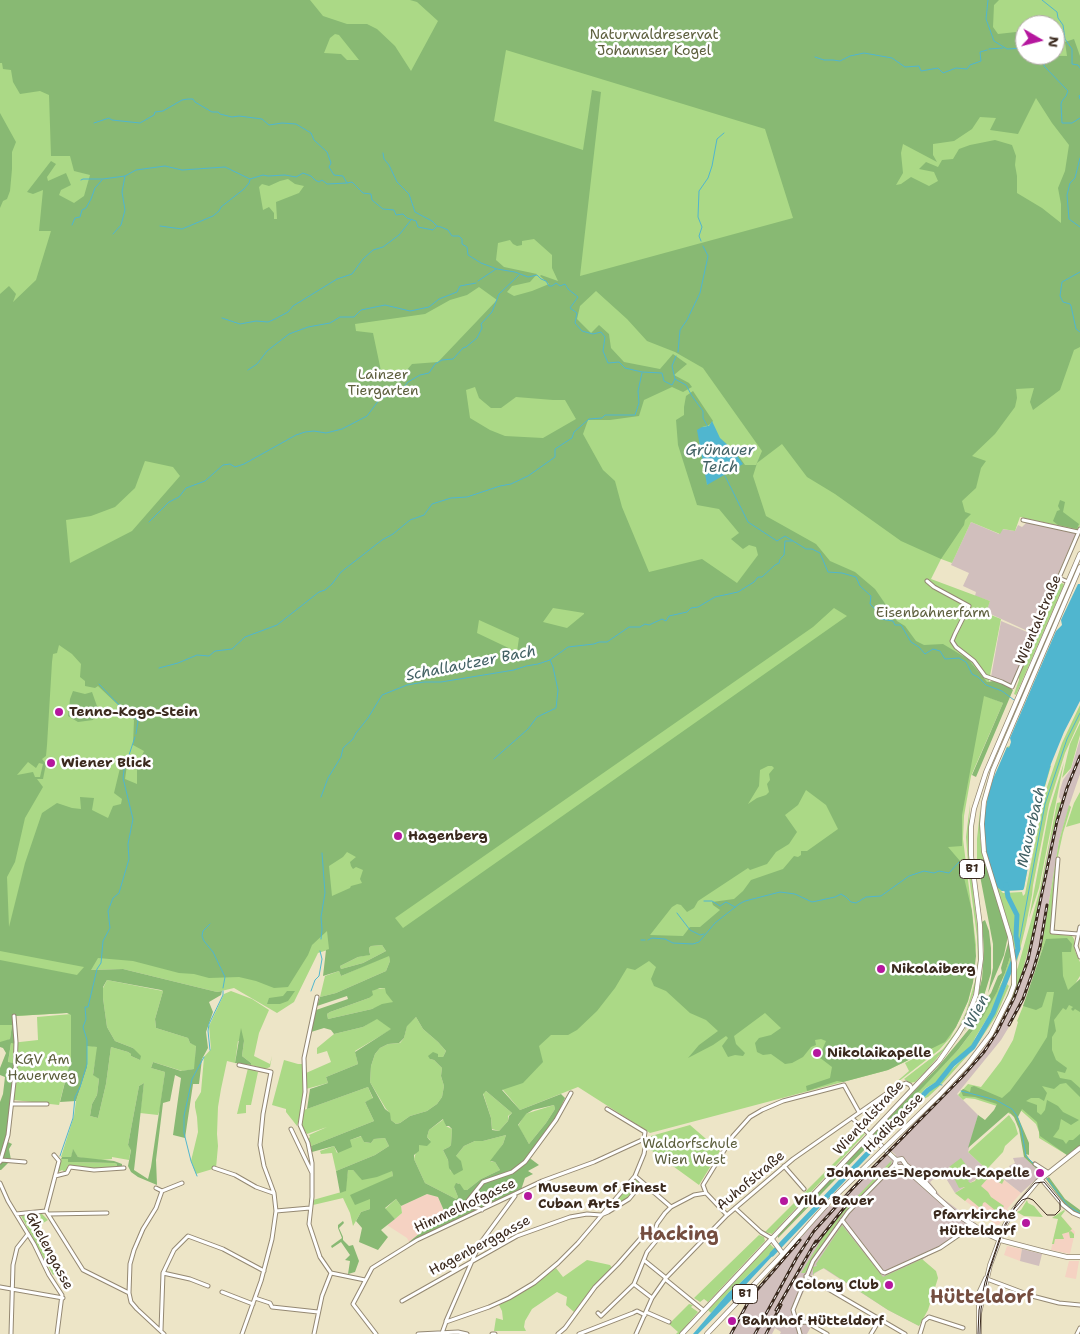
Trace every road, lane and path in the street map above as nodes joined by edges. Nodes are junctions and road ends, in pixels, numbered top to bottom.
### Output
1 (1023, 520) dead end
2 (1079, 530) edge
3 (1080, 554) edge
4 (1080, 567) edge
5 (1059, 578) junction
6 (928, 581) dead end
7 (1068, 582) junction
8 (1058, 859) dead end
9 (1080, 927) edge
10 (1078, 934) junction
11 (1080, 957) edge
12 (317, 997) dead end
13 (14, 1016) dead end
14 (991, 1034) joint
15 (239, 1064) dead end
16 (912, 1089) junction
17 (571, 1093) dead end
18 (12, 1104) junction
19 (47, 1104) dead end
20 (607, 1108) dead end
21 (860, 1112) junction
22 (852, 1118) junction
23 (291, 1129) dead end
24 (870, 1135) junction
25 (644, 1139) junction
26 (1080, 1148) edge
27 (54, 1155) dead end
28 (0, 1161) edge
29 (25, 1162) dead end
30 (904, 1162) junction
31 (898, 1164) junction
32 (1035, 1164) dead end
33 (784, 1166) junction
34 (124, 1168) dead end
35 (214, 1168) dead end
36 (312, 1174) junction
37 (54, 1176) junction
38 (635, 1176) junction
39 (1045, 1176) junction
40 (0, 1182) edge
41 (182, 1183) dead end
42 (642, 1183) junction
43 (156, 1188) dead end
44 (804, 1189) dead end
45 (162, 1191) junction
46 (706, 1192) junction
47 (274, 1193) junction
48 (515, 1195) junction
49 (940, 1200) junction
50 (671, 1207) junction
51 (310, 1208) junction
52 (735, 1208) junction
53 (482, 1210) junction
54 (276, 1211) junction
55 (46, 1213) junction
56 (107, 1213) dead end
57 (16, 1214) junction
58 (601, 1215) junction
59 (727, 1215) junction
60 (1080, 1216) edge
61 (842, 1220) junction
62 (972, 1226) junction
63 (648, 1230) dead end
64 (28, 1234) junction
65 (772, 1240) junction
66 (999, 1240) junction
67 (782, 1253) junction
68 (1080, 1257) edge
69 (645, 1260) junction
70 (472, 1261) junction
71 (264, 1271) junction
72 (163, 1273) junction
73 (331, 1273) junction
74 (806, 1276) junction
75 (987, 1277) junction
76 (666, 1278) junction
77 (364, 1280) junction
78 (634, 1284) junction
79 (208, 1286) dead end
80 (0, 1287) edge
81 (12, 1289) junction
82 (222, 1292) dead end
83 (129, 1293) junction
84 (63, 1298) junction
85 (255, 1298) junction
86 (652, 1298) junction
87 (402, 1301) dead end
88 (252, 1304) junction
89 (1080, 1305) edge
90 (703, 1310) junction
91 (318, 1312) junction
92 (598, 1313) dead end
93 (645, 1313) junction
94 (880, 1320) junction
95 (446, 1322) junction
96 (669, 1322) dead end
97 (797, 1322) junction
98 (963, 1328) dead end
99 (1080, 1328) edge
100 (163, 1332) edge
101 (442, 1333) edge
102 (11, 1334) edge
103 (56, 1334) edge
104 (242, 1334) edge
105 (314, 1334) edge
106 (376, 1334) edge
107 (418, 1334) edge
108 (467, 1334) edge
109 (558, 1334) edge
110 (579, 1334) edge
111 (636, 1334) edge
112 (682, 1334) edge
113 (707, 1334) edge
114 (800, 1334) edge
115 (827, 1334) edge
116 (871, 1334) edge
117 (905, 1334) edge
118 (920, 1334) edge
119 (979, 1334) edge
120 (1077, 1334) edge

1 - 2 street
2 - 5 street
3 - 7 main road, Wientalstraße / B1
4 - 14 main road, Wientalstraße / B1
5 - 6 street
5 - 7 street
7 - 16 main road, Wientalstraße / B1
8 - 10 street
9 - 10 street
10 - 11 street
12 - 36 street
13 - 18 street
14 - 67 main road, Hadikgasse / B1, bridge
15 - 47 street
16 - 21 street, Auhofstraße
16 - 24 main road, Wientalstraße / B1
17 - 53 street
18 - 19 street
18 - 28 street
20 - 25 street
21 - 22 street, Auhofstraße
21 - 46 street
22 - 24 street
22 - 33 street, Auhofstraße
23 - 36 street
24 - 31 main road
24 - 65 main road, Wientalstraße / B1
25 - 38 street
25 - 48 street, Himmelhofgasse
26 - 39 main road
27 - 37 street
28 - 29 street
30 - 31 main road
30 - 31 main road
30 - 49 main road
31 - 49 main road
31 - 61 street
32 - 39 street
33 - 44 street
33 - 52 street, Auhofstraße
34 - 37 street
35 - 47 street
36 - 51 street
37 - 55 street
38 - 42 street
38 - 58 street
39 - 60 street
39 - 66 main road
40 - 57 street, Ghelengasse
41 - 45 street
42 - 50 street
42 - 58 street
43 - 45 street
45 - 83 street
46 - 50 street
46 - 59 street
47 - 54 street
48 - 53 street, Himmelhofgasse
48 - 70 street
49 - 62 main road
50 - 69 street
51 - 54 street
51 - 73 street
52 - 59 street, Auhofstraße
52 - 65 street
53 - 77 street, Himmelhofgasse
54 - 71 street
55 - 56 street
55 - 57 street
55 - 83 street
57 - 64 street, Ghelengasse
58 - 70 street, Hagenberggasse
58 - 95 street
59 - 76 street, Auhofstraße
61 - 62 street
61 - 74 street
62 - 66 main road
63 - 109 street
64 - 81 street
64 - 84 street, Ghelengasse
65 - 67 main road
65 - 90 main road, Wientalstraße / B1
66 - 68 main road
66 - 75 main road
67 - 113 main road, Hadikgasse / B1
69 - 76 street
69 - 78 street
70 - 87 street, Hagenberggasse
70 - 95 street
71 - 72 street
71 - 85 street
72 - 79 street
72 - 100 street
73 - 77 street
73 - 91 street
74 - 94 street
74 - 97 street
75 - 89 street
75 - 119 main road
76 - 86 street, Auhofstraße
76 - 90 street
77 - 106 street, Himmelhofgasse
78 - 86 street
78 - 92 street
80 - 81 street
81 - 84 street
81 - 102 street
82 - 88 street
83 - 100 street
84 - 103 street, Ghelengasse
85 - 88 street
85 - 91 street
86 - 93 street, Auhofstraße
88 - 104 street
90 - 112 main road, B1
91 - 105 street
93 - 96 street
93 - 110 street
93 - 111 street, Auhofstraße
94 - 116 street
94 - 117 street
95 - 101 street
97 - 114 street
97 - 115 street
98 - 118 street
99 - 120 street
101 - 107 street
101 - 108 street

